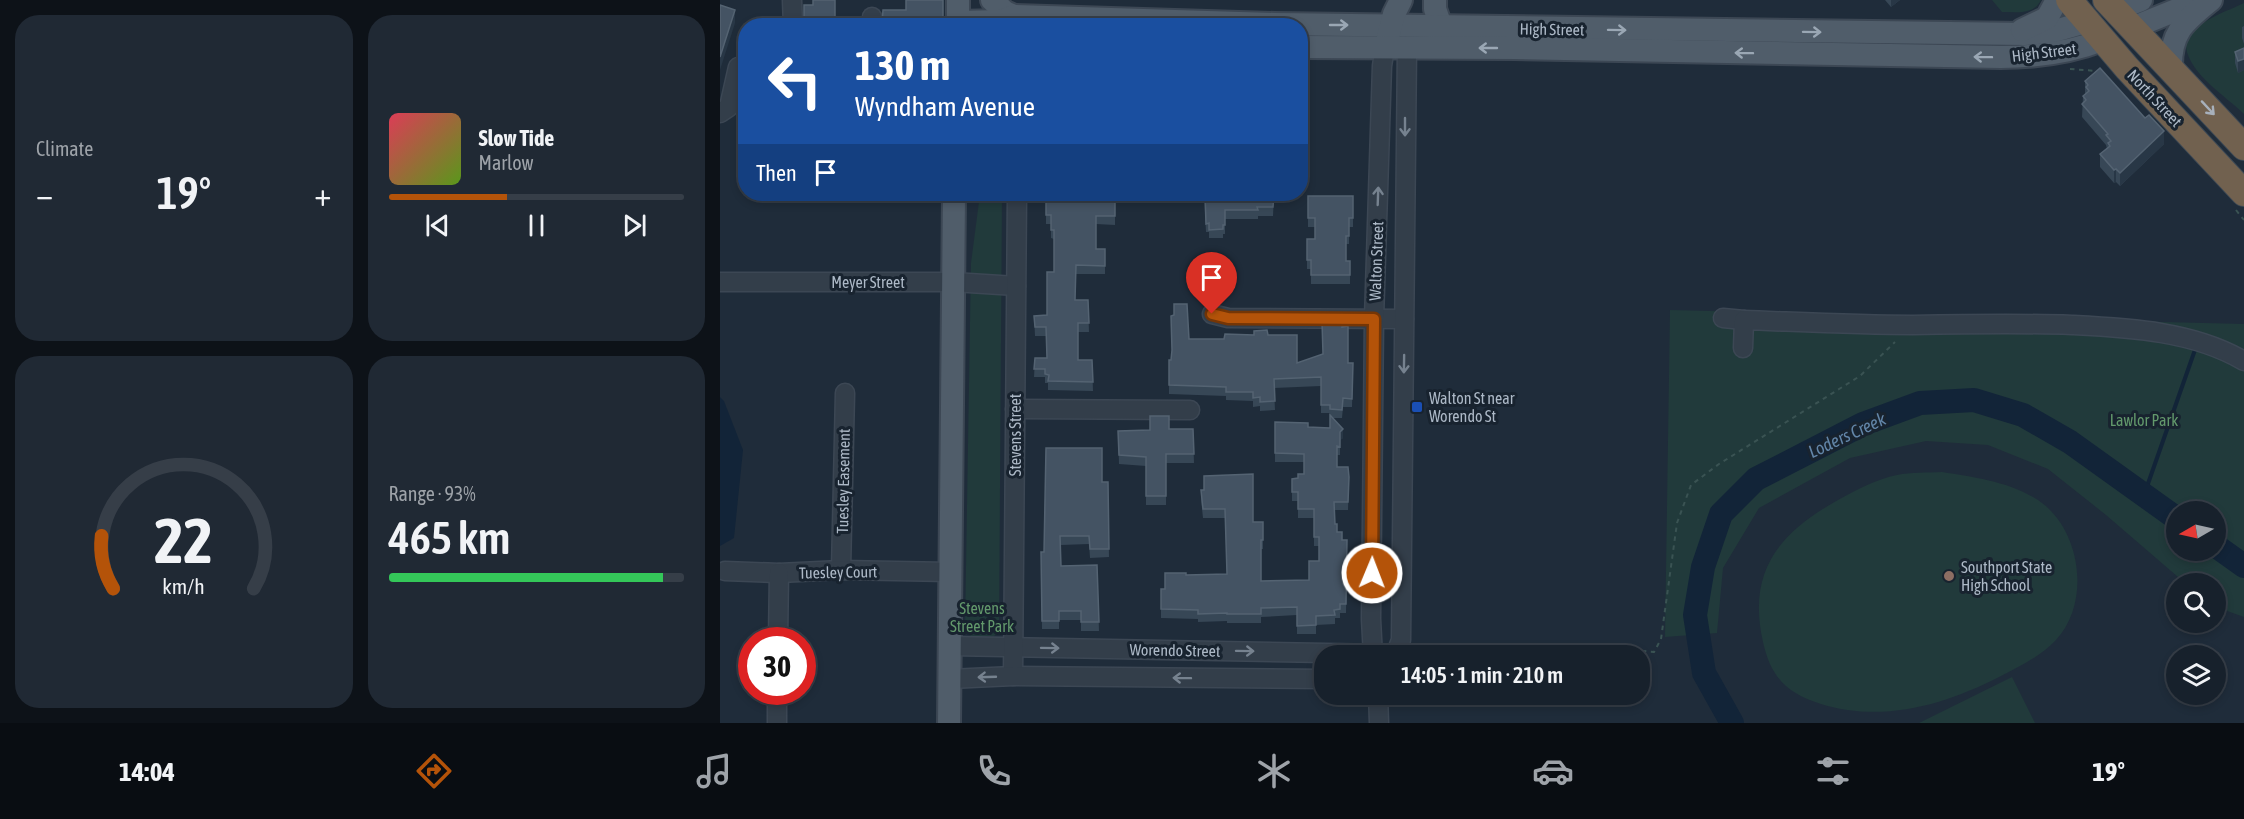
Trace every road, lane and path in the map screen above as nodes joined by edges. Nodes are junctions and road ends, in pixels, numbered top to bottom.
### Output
1 (792, 0) edge
2 (992, 0) edge
3 (1401, 0) edge
4 (1418, 0) edge
5 (1435, 0) edge
6 (2057, 0) edge
7 (2069, 0) edge
8 (2141, 0) edge
9 (2202, 0) edge
10 (2211, 0) edge
11 (1017, 11) edge
12 (2118, 13) edge
13 (793, 18) edge
14 (1156, 18) edge
15 (1441, 26) junction
16 (1308, 27) edge
17 (2094, 31) junction
18 (2009, 34) junction
19 (1398, 36) junction
20 (1586, 40) junction
21 (1908, 44) junction
22 (1308, 46) edge
23 (2070, 69) dead end
24 (2171, 69) junction
25 (2099, 71) edge
26 (1382, 98) junction
27 (1406, 99) junction
28 (720, 103) edge
29 (720, 113) edge
30 (2244, 147) edge
31 (2238, 200) edge
32 (954, 201) edge
33 (966, 201) edge
34 (1017, 201) edge
35 (2244, 220) edge
36 (720, 282) edge
37 (953, 282) junction
38 (1016, 286) junction
39 (1212, 314) dead end
40 (1723, 318) dead end
41 (1374, 319) junction
42 (1404, 319) junction
43 (1744, 320) junction
44 (1912, 325) junction
45 (1743, 348) dead end
46 (2244, 361) edge
47 (845, 393) dead end
48 (1016, 409) junction
49 (1190, 410) dead end
50 (841, 570) junction
51 (725, 571) dead end
52 (950, 572) junction
53 (779, 573) junction
54 (1401, 618) junction
55 (1371, 619) junction
56 (972, 624) dead end
57 (778, 627) edge
58 (995, 632) dead end
59 (1372, 645) edge
60 (1399, 645) edge
61 (950, 646) junction
62 (1013, 647) junction
63 (1650, 652) edge
64 (1314, 653) edge
65 (1013, 676) junction
66 (950, 679) junction
67 (1314, 679) edge
68 (777, 705) edge
69 (1379, 705) edge
70 (777, 723) edge
71 (949, 723) edge
72 (1378, 723) edge

1 - 13 street
2 - 11 main road
3 - 19 main road
4 - 19 main road
5 - 15 main road
6 - 18 main road
7 - 17 highway, North Street
8 - 12 main road, High Street
9 - 12 main road, High Street
10 - 24 main road
11 -> 14 main road, High Street
12 - 17 highway, High Street
12 - 24 highway, North Street
15 - 19 main road, High Street
15 - 20 main road, High Street
16 -> 19 main road, High Street
17 - 18 main road, High Street
17 -> 21 main road, High Street
17 - 31 highway, North Street
18 - 21 main road, High Street
20 -> 19 main road, High Street
19 - 22 main road, High Street
19 - 26 street, Walton Street
19 - 27 street, Walton Street
20 - 21 main road, High Street
23 - 25 path
24 -> 30 highway, North Street
26 - 27 street
41 -> 26 street, Walton Street
27 -> 42 street, Walton Street
28 - 29 street
31 - 35 path
32 - 37 main road
33 - 37 main road
34 - 38 street, Stevens Street
36 - 37 street, Meyer Street
37 - 38 street, Meyer Street
37 - 52 main road
38 - 48 street, Stevens Street
39 - 41 street
40 - 43 street
41 - 42 street
41 - 55 street, Walton Street
42 -> 54 street, Walton Street
43 - 44 street
43 - 45 street
44 - 46 street
44 - 63 path
47 - 50 street, Tuesley Easement
48 - 49 street
48 - 62 street, Stevens Street
50 - 52 street, Tuesley Court
50 - 53 street, Tuesley Court
51 - 53 street, Tuesley Court
52 - 61 main road
53 - 57 street
54 - 55 street
54 - 60 street, Walton Street
55 - 59 street, Walton Street
56 - 58 path
61 - 62 street, Worendo Street
61 - 66 main road
62 -> 64 street, Worendo Street
62 - 65 street, Stevens Street
65 -> 66 street, Worendo Street
67 -> 65 street, Worendo Street
66 - 71 main road
68 - 70 street
69 - 72 street

